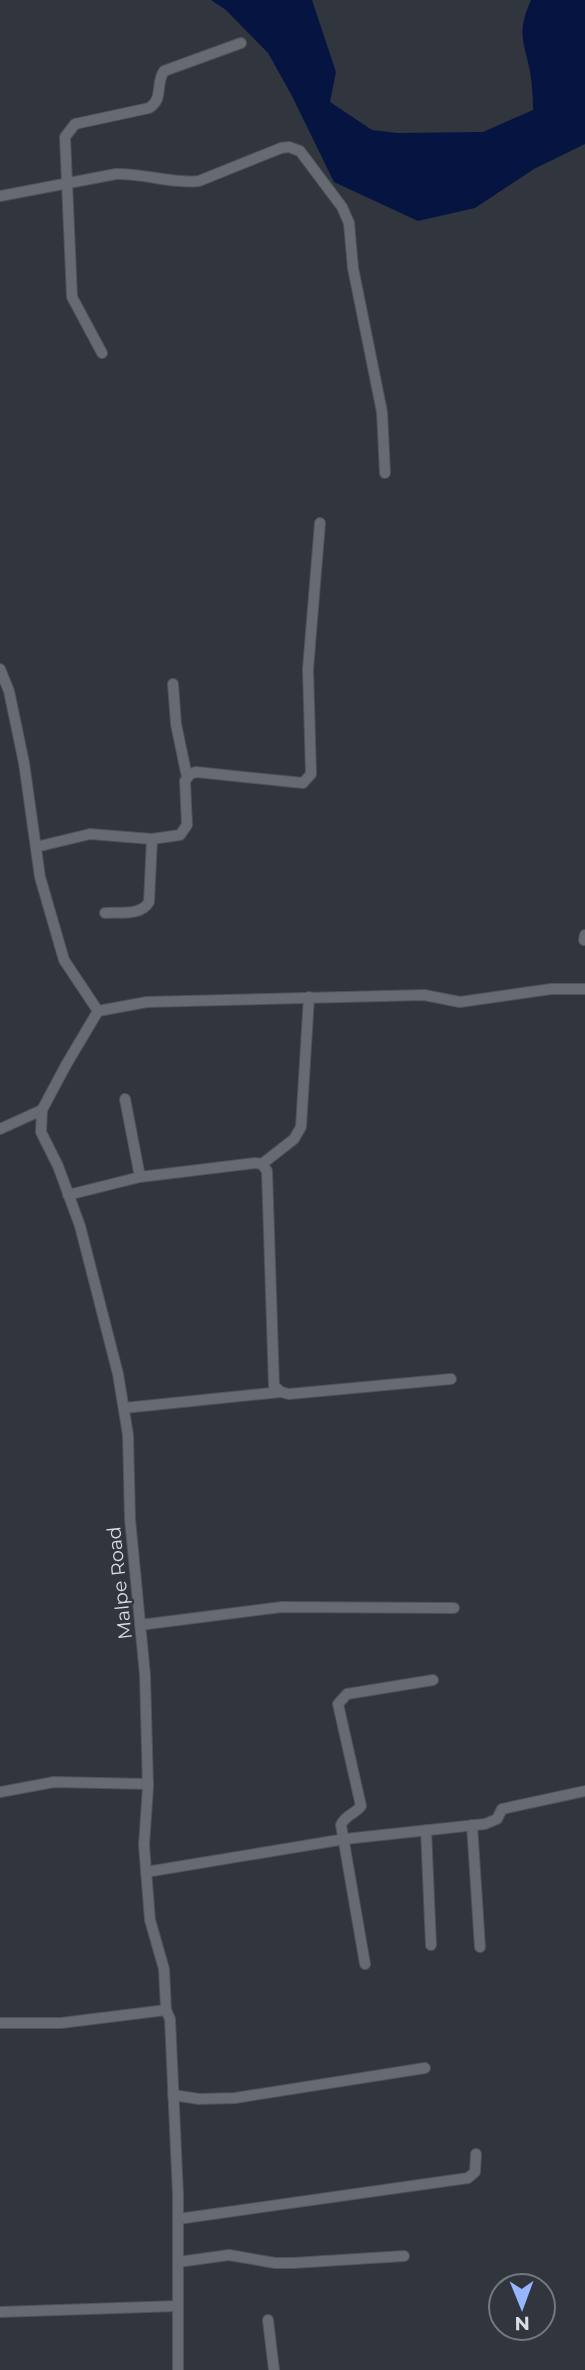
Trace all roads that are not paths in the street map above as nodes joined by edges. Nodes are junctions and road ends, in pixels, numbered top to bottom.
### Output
1 (241, 43) dead end
2 (66, 184) junction
3 (0, 196) edge
4 (102, 353) dead end
5 (385, 473) dead end
6 (320, 523) dead end
7 (0, 669) edge
8 (173, 684) dead end
9 (187, 777) junction
10 (152, 839) junction
11 (36, 847) junction
12 (105, 913) dead end
13 (585, 989) edge
14 (309, 997) junction
15 (98, 1012) junction
16 (125, 1099) dead end
17 (43, 1110) junction
18 (0, 1129) edge
19 (262, 1164) junction
20 (140, 1177) junction
21 (68, 1195) junction
22 (451, 1380) dead end
23 (281, 1392) junction
24 (124, 1408) junction
25 (454, 1608) dead end
26 (140, 1625) junction
27 (433, 1681) dead end
28 (148, 1784) junction
29 (585, 1791) edge
30 (0, 1792) edge
31 (472, 1825) junction
32 (426, 1830) junction
33 (345, 1839) junction
34 (146, 1872) junction
35 (431, 1945) dead end
36 (480, 1947) dead end
37 (365, 1964) dead end
38 (166, 2010) junction
39 (0, 2023) edge
40 (425, 2068) dead end
41 (173, 2095) junction
42 (476, 2154) dead end
43 (178, 2219) junction
44 (404, 2256) dead end
45 (178, 2262) junction
46 (177, 2306) junction
47 (0, 2312) edge
48 (268, 2320) dead end
49 (178, 2370) edge
50 (274, 2370) edge

1 - 2 street
2 - 3 street
2 - 4 street
2 - 5 street
6 - 9 street
7 - 11 street
8 - 9 street
9 - 10 street
10 - 11 street
10 - 12 street
11 - 15 street
13 - 14 street
14 - 15 street
14 - 19 street
15 - 17 street
16 - 20 street
17 - 18 street
17 - 21 street, Malpe Road
19 - 20 street
19 - 23 street
20 - 21 street
21 - 24 street, Malpe Road
22 - 23 street
23 - 24 street
24 - 26 street, Malpe Road
25 - 26 street
26 - 28 street, Malpe Road
27 - 33 street
28 - 30 street
28 - 34 street, Malpe Road
29 - 31 street
31 - 32 street
31 - 36 street
32 - 33 street
32 - 35 street
33 - 34 street
33 - 37 street
34 - 38 street, Malpe Road
38 - 39 street
38 - 41 street, Malpe Road
40 - 41 street
41 - 43 street, Malpe Road
42 - 43 street
43 - 45 street, Malpe Road
44 - 45 street
45 - 46 street, Malpe Road
46 - 47 street
46 - 49 street, Malpe Road
48 - 50 street

